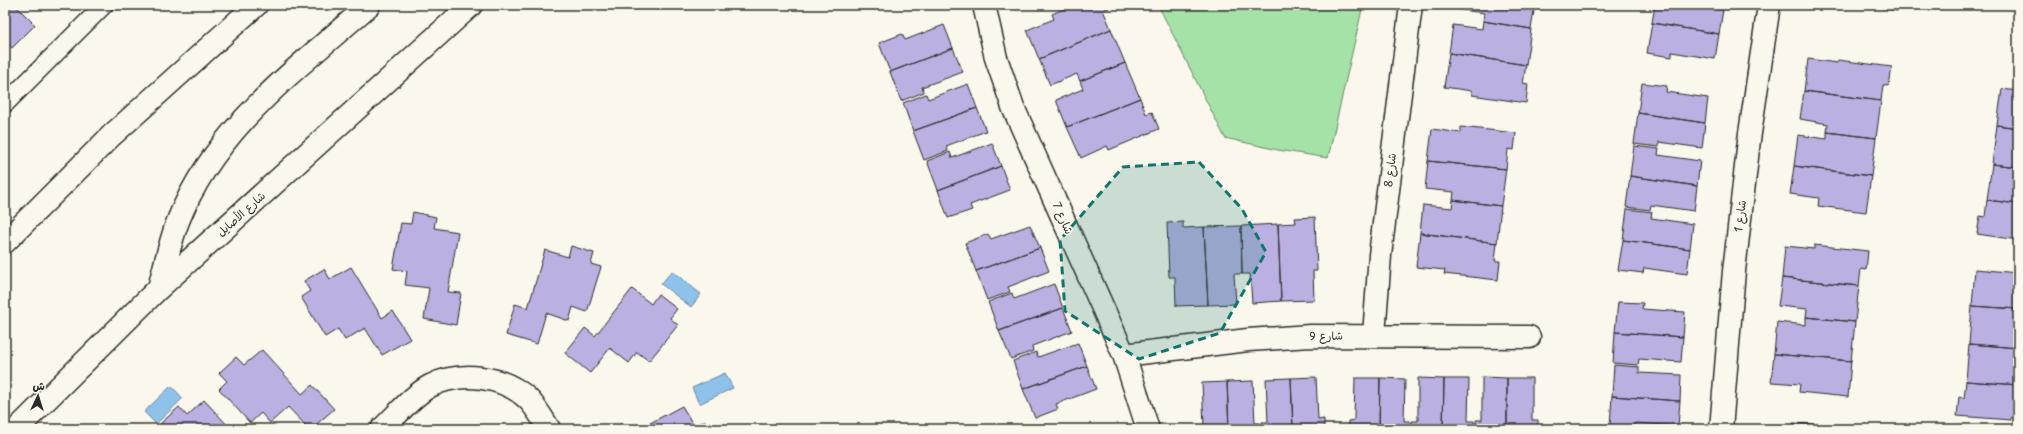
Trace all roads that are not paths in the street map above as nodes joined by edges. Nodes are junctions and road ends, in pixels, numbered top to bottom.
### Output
1 (104, 5) edge
2 (256, 5) edge
3 (369, 5) edge
4 (472, 5) edge
5 (984, 5) edge
6 (1411, 5) edge
7 (1769, 5) edge
8 (5, 104) edge
9 (5, 242) edge
10 (159, 288) junction
11 (1374, 335) junction
12 (1529, 337) dead end
13 (1124, 355) junction
14 (17, 429) edge
15 (382, 429) edge
16 (549, 429) edge
17 (1148, 429) edge
18 (1722, 429) edge

1 - 8 lane
2 - 9 street
3 - 10 street
4 - 10 street, شارع الأصايل
5 - 13 street, شارع 7
6 - 11 street, شارع 8
7 - 18 street, شارع 1
10 - 14 street, شارع الأصايل
11 - 12 street, شارع 9
11 - 13 street, شارع 9
13 - 17 street, شارع 7
15 - 16 street

